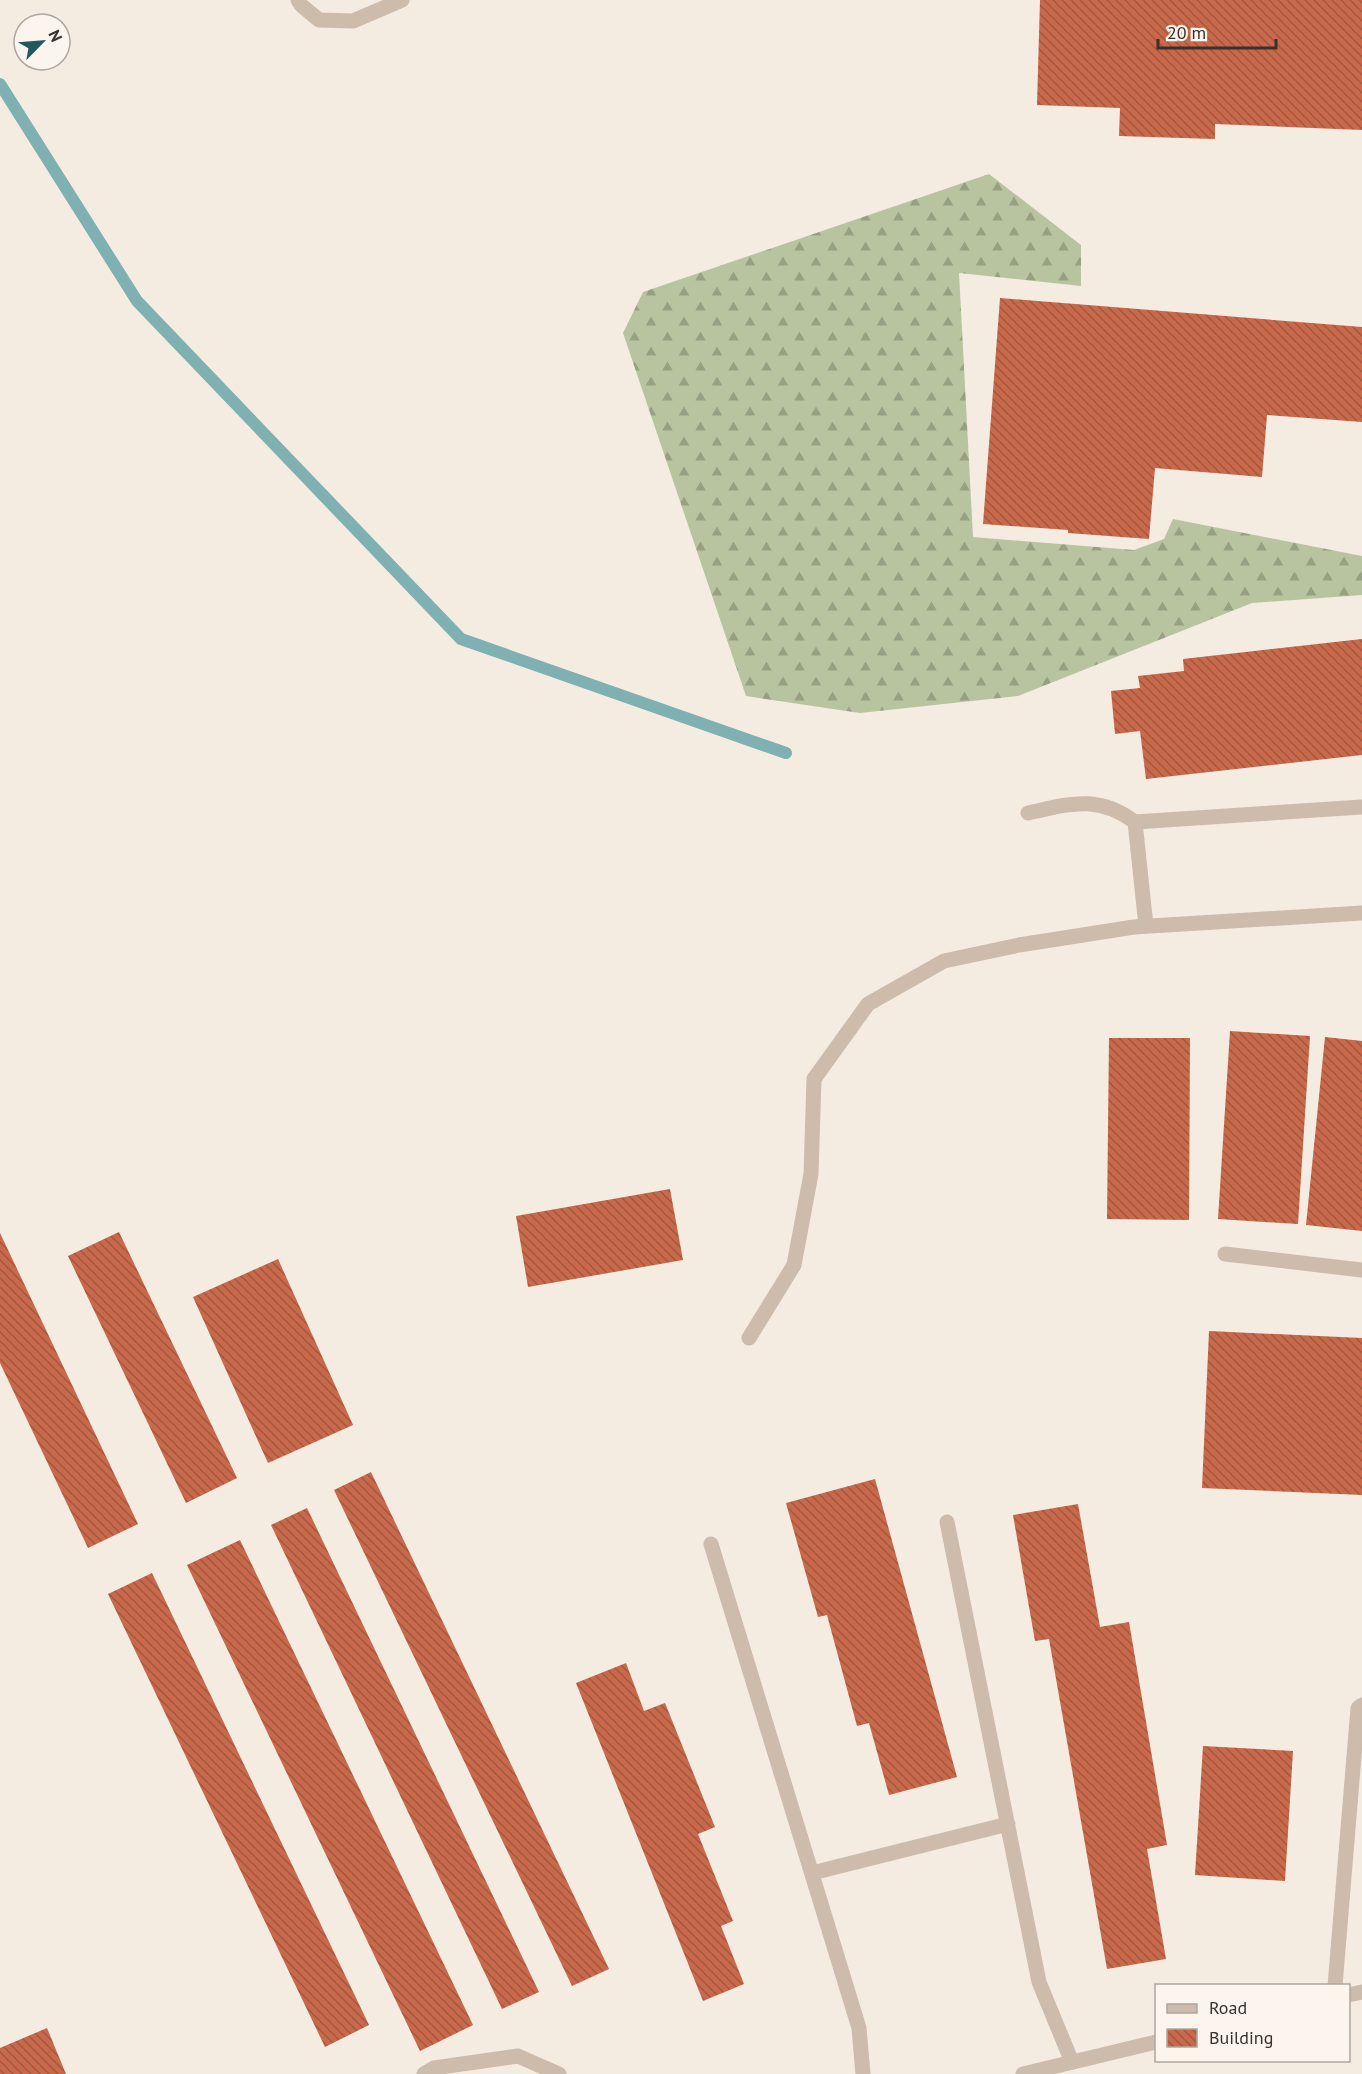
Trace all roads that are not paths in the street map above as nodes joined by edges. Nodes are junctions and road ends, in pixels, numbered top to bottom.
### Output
1 (402, 0) edge
2 (300, 3) edge
3 (1362, 807) edge
4 (1028, 813) dead end
5 (1135, 822) junction
6 (1362, 913) edge
7 (1146, 926) junction
8 (1225, 1254) dead end
9 (1362, 1270) edge
10 (749, 1338) dead end
11 (947, 1522) dead end
12 (711, 1544) dead end
13 (1362, 1705) edge
14 (1008, 1824) junction
15 (812, 1873) junction
16 (1335, 1984) edge
17 (1155, 2042) edge
18 (1072, 2062) junction
19 (424, 2074) edge
20 (559, 2074) edge
21 (863, 2074) edge
22 (1023, 2074) edge

1 - 2 street
3 - 5 street
4 - 5 street
5 - 7 street
6 - 7 street
7 - 10 street
8 - 9 street
11 - 14 street
12 - 15 street
13 - 16 street
14 - 15 street
14 - 18 street
15 - 21 street
17 - 18 street
18 - 22 street
19 - 20 street

